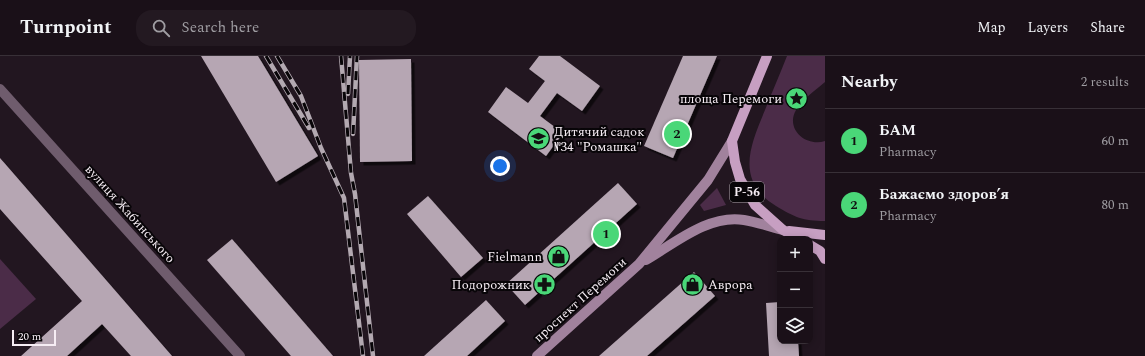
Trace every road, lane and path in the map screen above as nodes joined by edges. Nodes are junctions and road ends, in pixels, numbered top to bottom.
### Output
1 (767, 56) edge
2 (0, 90) edge
3 (732, 141) junction
4 (783, 230) junction
5 (825, 235) edge
6 (794, 236) edge
7 (813, 247) edge
8 (825, 258) edge
9 (640, 264) junction
10 (240, 356) edge
11 (537, 356) edge

1 - 3 main road
2 - 10 street, вулиця Жабинського
3 - 4 main road, Р-56
3 - 9 main road, проспект Перемоги
4 - 5 main road
4 - 6 main road, Р-56
4 - 9 main road, проспект Перемоги
7 - 8 main road
9 - 11 main road, проспект Перемоги

